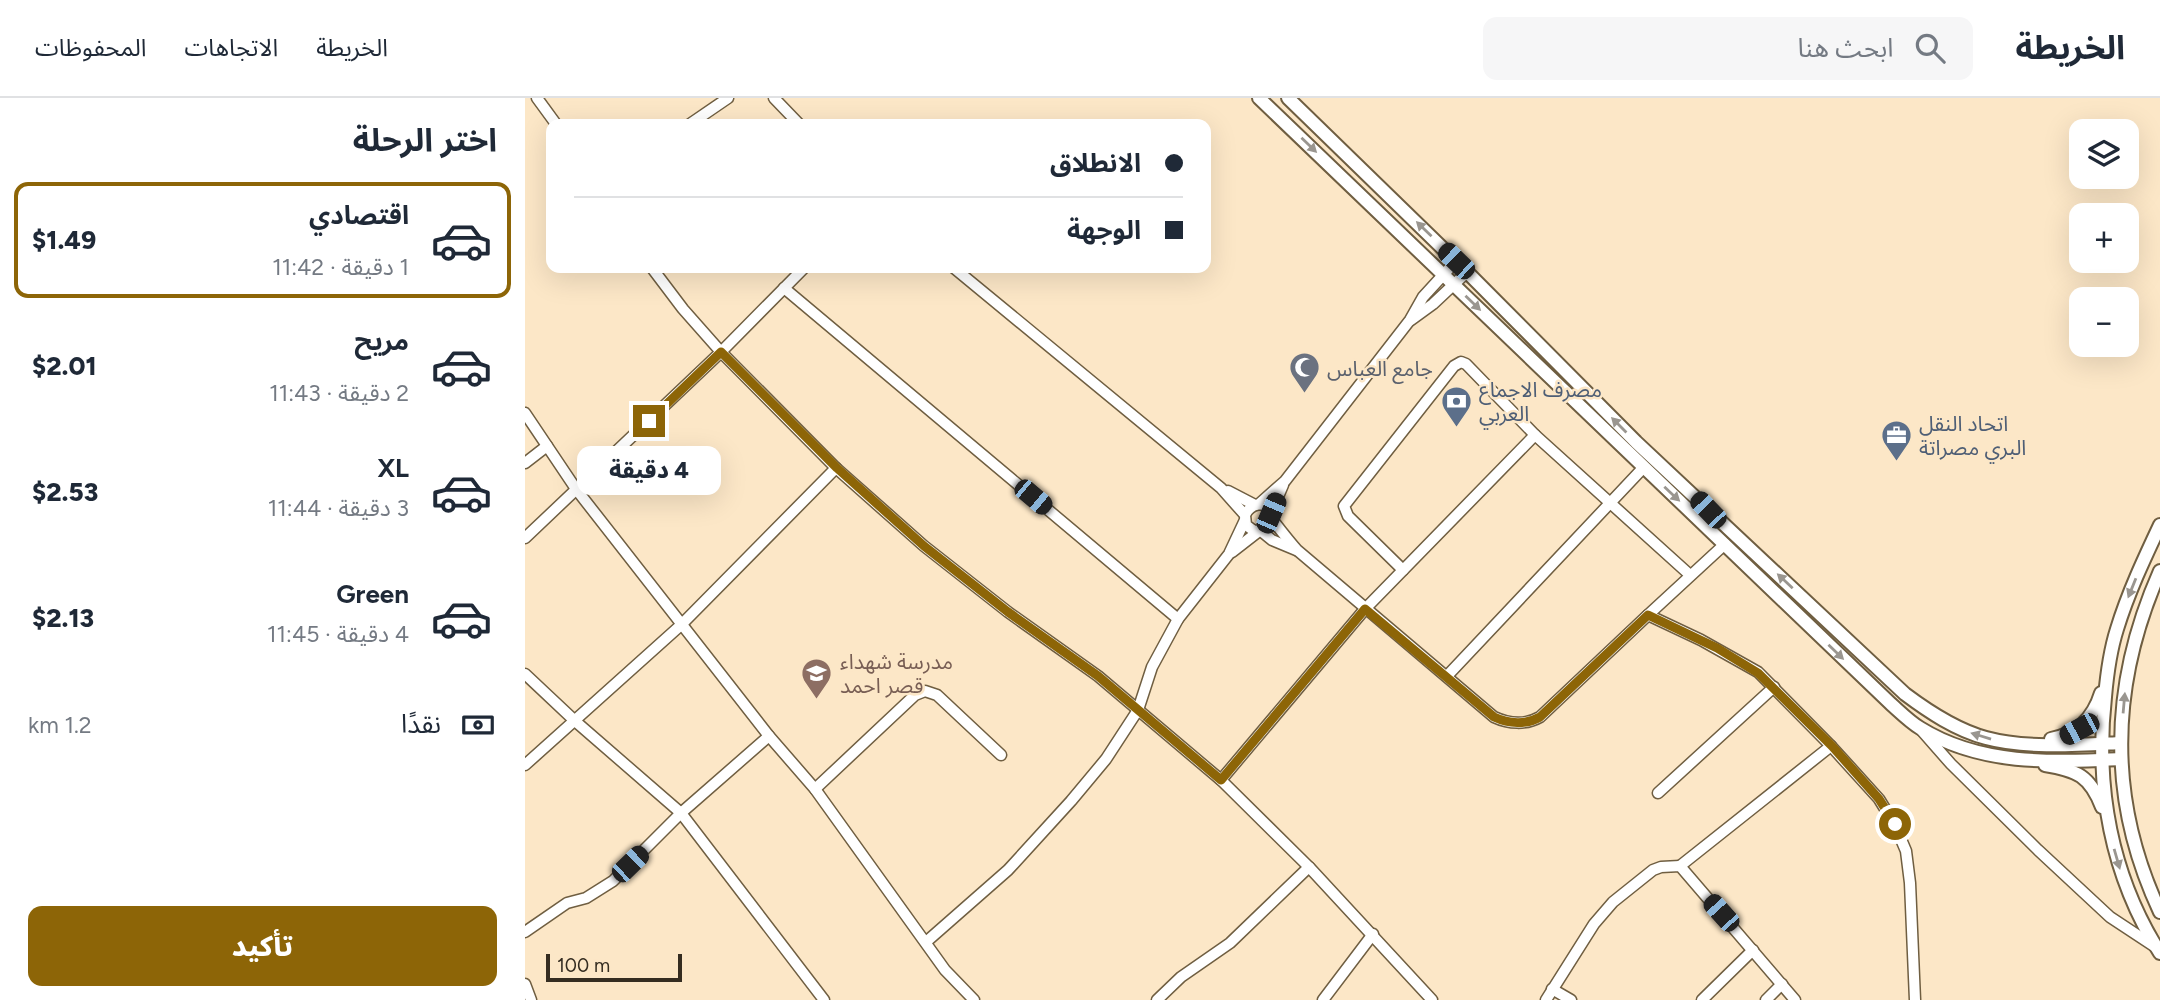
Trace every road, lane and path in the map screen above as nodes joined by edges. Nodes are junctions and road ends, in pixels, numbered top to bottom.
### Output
1 (537, 98) edge
2 (728, 98) edge
3 (774, 98) edge
4 (1259, 98) edge
5 (1287, 98) edge
6 (552, 119) edge
7 (697, 119) edge
8 (794, 119) edge
9 (1456, 261) junction
10 (1467, 272) junction
11 (656, 273) edge
12 (799, 273) edge
13 (960, 273) edge
14 (1443, 275) junction
15 (1453, 285) junction
16 (784, 288) junction
17 (1410, 320) junction
18 (721, 352) junction
19 (525, 413) edge
20 (1535, 435) junction
21 (547, 446) junction
22 (525, 463) edge
23 (1644, 467) junction
24 (837, 468) junction
25 (1285, 481) junction
26 (1221, 488) junction
27 (576, 489) junction
28 (1257, 504) junction
29 (1610, 504) junction
30 (1271, 516) junction
31 (1245, 517) junction
32 (2160, 525) edge
33 (1260, 531) junction
34 (525, 538) edge
35 (1725, 544) junction
36 (1297, 550) junction
37 (1229, 554) junction
38 (1403, 570) junction
39 (2160, 571) edge
40 (1690, 575) junction
41 (1365, 609) junction
42 (1648, 615) junction
43 (1178, 619) junction
44 (681, 625) junction
45 (2108, 666) junction
46 (525, 674) edge
47 (1447, 676) junction
48 (1774, 687) junction
49 (1138, 710) junction
50 (575, 721) junction
51 (1919, 727) junction
52 (769, 736) junction
53 (2015, 743) junction
54 (2121, 743) junction
55 (2102, 744) junction
56 (1832, 746) junction
57 (1001, 755) dead end
58 (2003, 758) junction
59 (2102, 760) junction
60 (2121, 760) junction
61 (525, 765) edge
62 (1221, 780) junction
63 (815, 789) junction
64 (1658, 793) dead end
65 (681, 813) junction
66 (2108, 823) junction
67 (1680, 866) junction
68 (1309, 867) junction
69 (2160, 912) edge
70 (525, 932) edge
71 (1373, 934) junction
72 (926, 942) junction
73 (1753, 950) junction
74 (2159, 951) edge
75 (1782, 985) junction
76 (1552, 989) junction
77 (824, 1000) edge
78 (974, 1000) edge
79 (1157, 1000) edge
80 (1323, 1000) edge
81 (1432, 1000) edge
82 (1546, 1000) edge
83 (1571, 1000) edge
84 (1702, 1000) edge
85 (1766, 1000) edge
86 (1795, 1000) edge
87 (1915, 1000) edge

1 - 6 street
2 - 7 street
3 - 8 street
4 -> 14 main road
9 -> 5 main road
9 - 10 main road
9 - 14 street
10 - 15 street
53 -> 10 main road
11 - 18 street
12 - 16 street
13 - 26 street
14 - 15 main road
14 - 17 street
15 - 17 street
15 -> 23 main road
16 - 18 street
16 - 43 street
17 - 25 street
18 - 24 street
18 - 27 street
19 - 21 street
20 - 29 street
20 - 38 street
20 - 38 street
21 - 22 street
21 - 27 street
23 - 29 street
23 -> 35 main road
24 - 44 street
24 - 49 street
25 - 28 street
25 - 30 street
26 - 28 street
26 - 31 street
27 - 34 street
27 - 44 street
28 - 30 street
28 - 31 street
29 - 40 street
29 - 47 street
30 - 33 street
30 - 36 street
31 - 33 street
31 - 37 street
32 -> 45 main road
33 - 36 street
33 - 37 street
35 - 40 street
35 -> 51 main road
36 - 41 street
37 - 43 street
38 - 41 street
54 -> 39 main road
40 - 42 street
41 - 47 street
41 - 62 street
42 - 47 street
42 - 48 street
43 - 49 street
44 - 50 street
44 - 52 street
45 - 53 main road
45 - 55 main road
46 - 50 street
48 - 56 street
48 - 64 street
49 - 62 street
49 - 72 street
50 - 61 street
50 - 65 street
51 - 58 main road
51 - 74 street
52 - 63 street
52 - 65 street
53 - 55 main road
54 - 55 main road
54 - 60 main road
55 - 59 main road
56 - 67 street
56 - 87 street
57 - 63 street
58 - 59 main road
58 - 66 main road
59 - 60 main road
59 - 66 main road
60 - 69 main road
62 - 68 street
63 - 72 street
65 - 70 street
65 - 77 street
66 -> 74 main road
67 - 73 street
67 - 76 street
68 - 71 street
68 - 79 street
71 - 80 street
71 - 81 street
72 - 78 street
73 - 75 street
73 - 84 street
75 - 85 street
75 - 86 street
76 - 82 street
76 - 83 street

